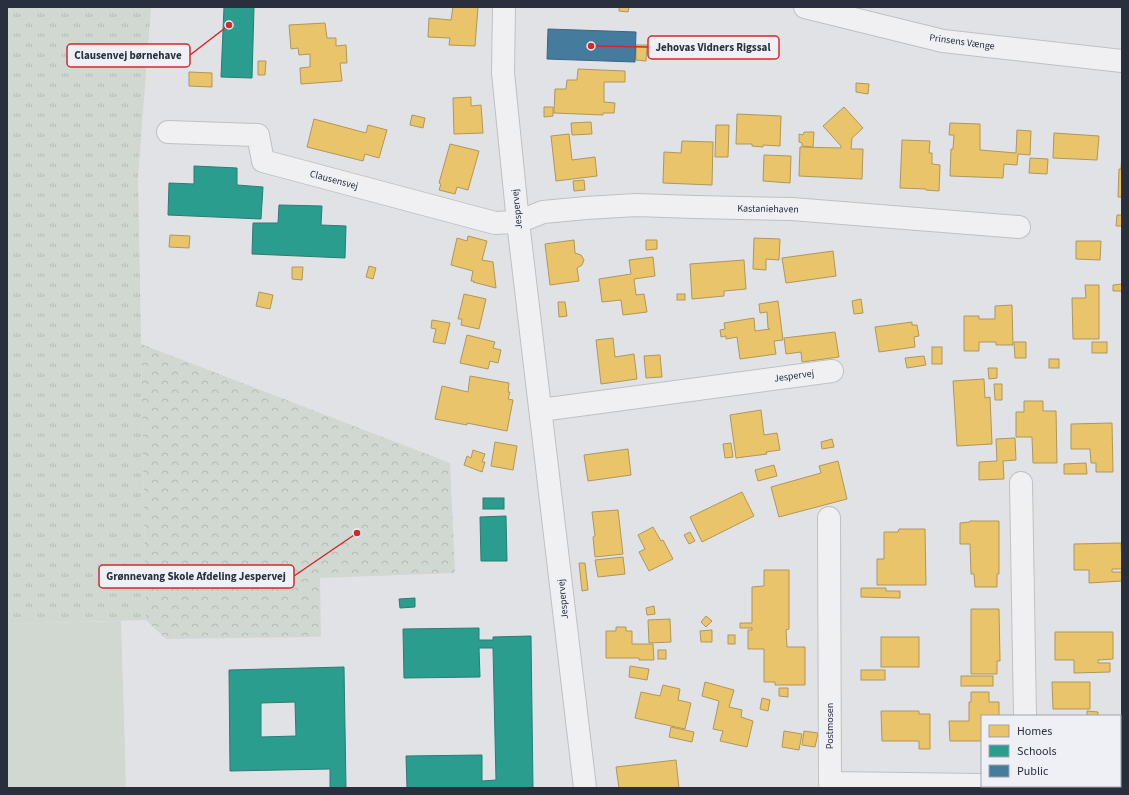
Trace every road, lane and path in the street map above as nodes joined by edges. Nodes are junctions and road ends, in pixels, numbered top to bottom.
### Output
1 (504, 7) edge
2 (804, 7) edge
3 (1122, 61) edge
4 (168, 132) dead end
5 (518, 222) junction
6 (1019, 227) dead end
7 (832, 371) dead end
8 (541, 410) junction
9 (1021, 483) dead end
10 (829, 518) dead end
11 (1025, 715) edge
12 (981, 785) edge
13 (585, 788) edge

1 - 5 street, Jespervej
2 - 3 street, Prinsens Vænge
4 - 5 street, Clausensvej
5 - 6 street, Kastaniehaven
5 - 8 street, Jespervej
7 - 8 street, Jespervej
8 - 13 street, Jespervej
9 - 11 street
10 - 12 street, Postmosen

